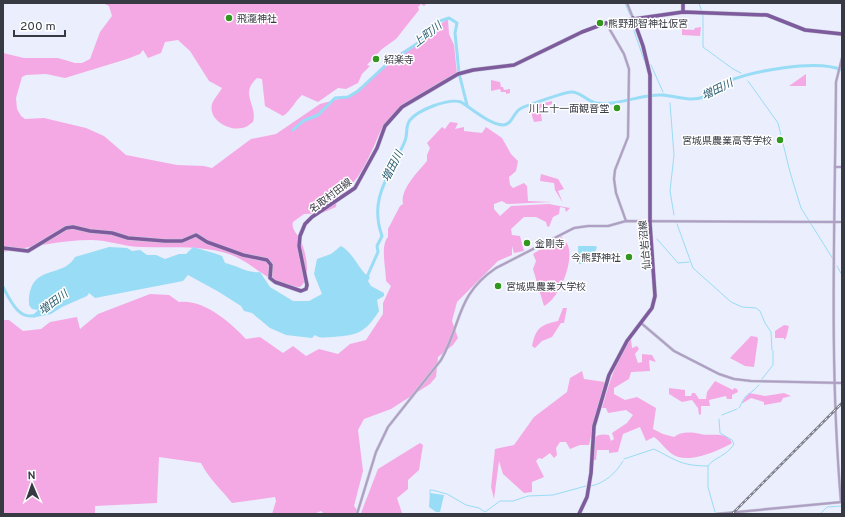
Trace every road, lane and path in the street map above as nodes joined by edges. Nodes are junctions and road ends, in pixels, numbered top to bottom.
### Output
1 (627, 3) edge
2 (683, 3) edge
3 (683, 12) junction
4 (633, 18) junction
5 (606, 23) junction
6 (842, 34) edge
7 (842, 58) edge
8 (835, 167) junction
9 (842, 167) edge
10 (626, 221) junction
11 (650, 221) junction
12 (835, 222) junction
13 (842, 222) edge
14 (3, 248) edge
15 (641, 323) junction
16 (834, 382) junction
17 (842, 383) edge
18 (841, 502) edge
19 (357, 514) edge
20 (578, 514) edge
21 (716, 514) edge

1 - 4 street
2 - 3 main road
3 - 4 main road
3 - 6 main road
4 - 5 main road, 名取村田線
4 - 11 main road, 仙台岩沼線
5 - 10 street
5 - 14 main road, 名取村田線
7 - 8 street
8 - 9 street
8 - 12 street
10 - 11 street
10 - 19 street
11 - 12 street
11 - 15 main road, 仙台岩沼線
12 - 13 street
12 - 16 street
15 - 16 street
15 - 20 main road, 仙台岩沼線
16 - 17 street
16 - 18 street
18 - 21 street

